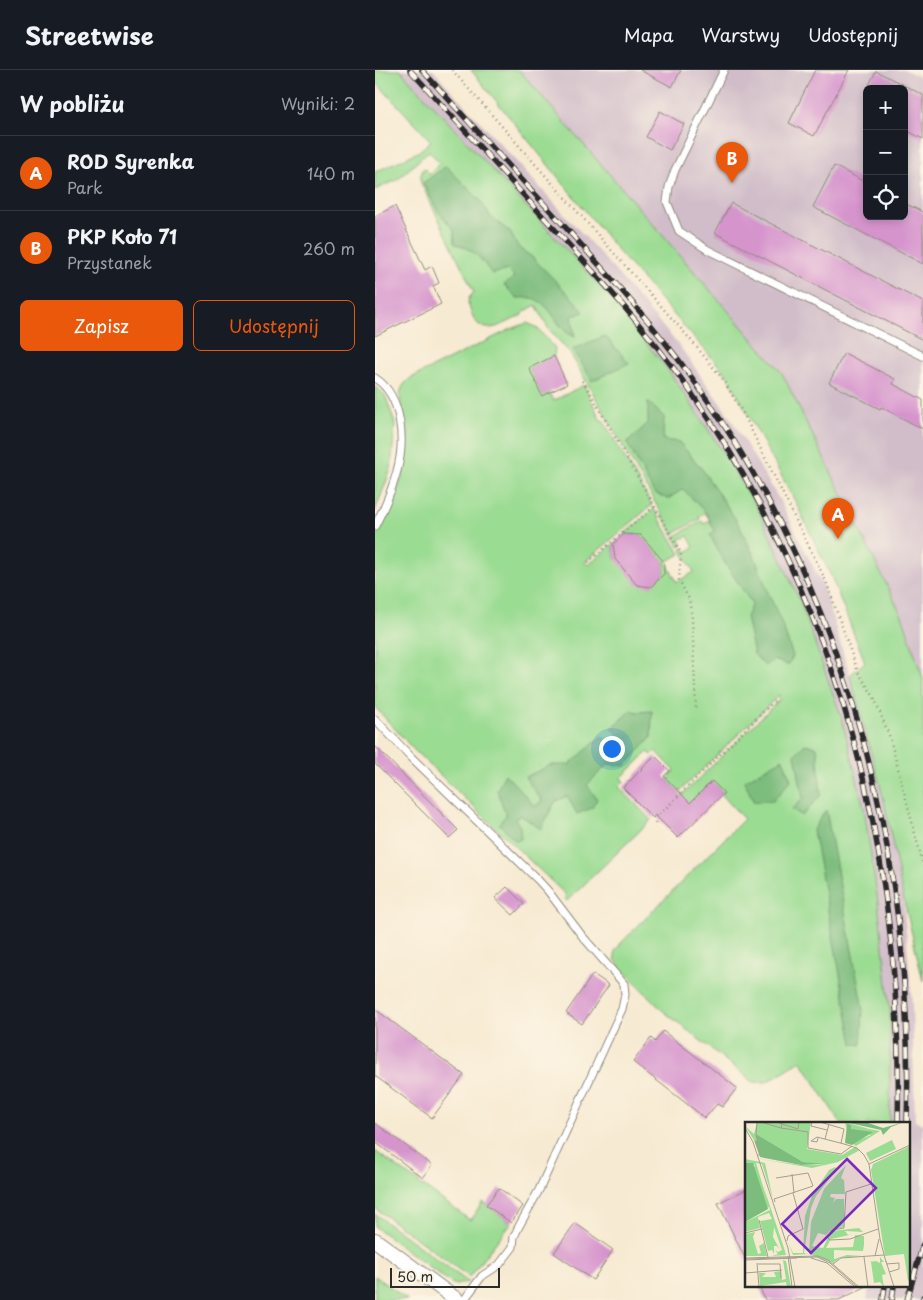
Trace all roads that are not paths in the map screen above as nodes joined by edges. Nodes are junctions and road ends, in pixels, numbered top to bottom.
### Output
1 (724, 70) edge
2 (923, 356) edge
3 (375, 378) edge
4 (375, 526) edge
5 (375, 719) edge
6 (375, 1240) edge
7 (457, 1300) edge
8 (464, 1300) edge

1 - 2 lane
3 - 4 lane
5 - 8 lane
6 - 7 street

